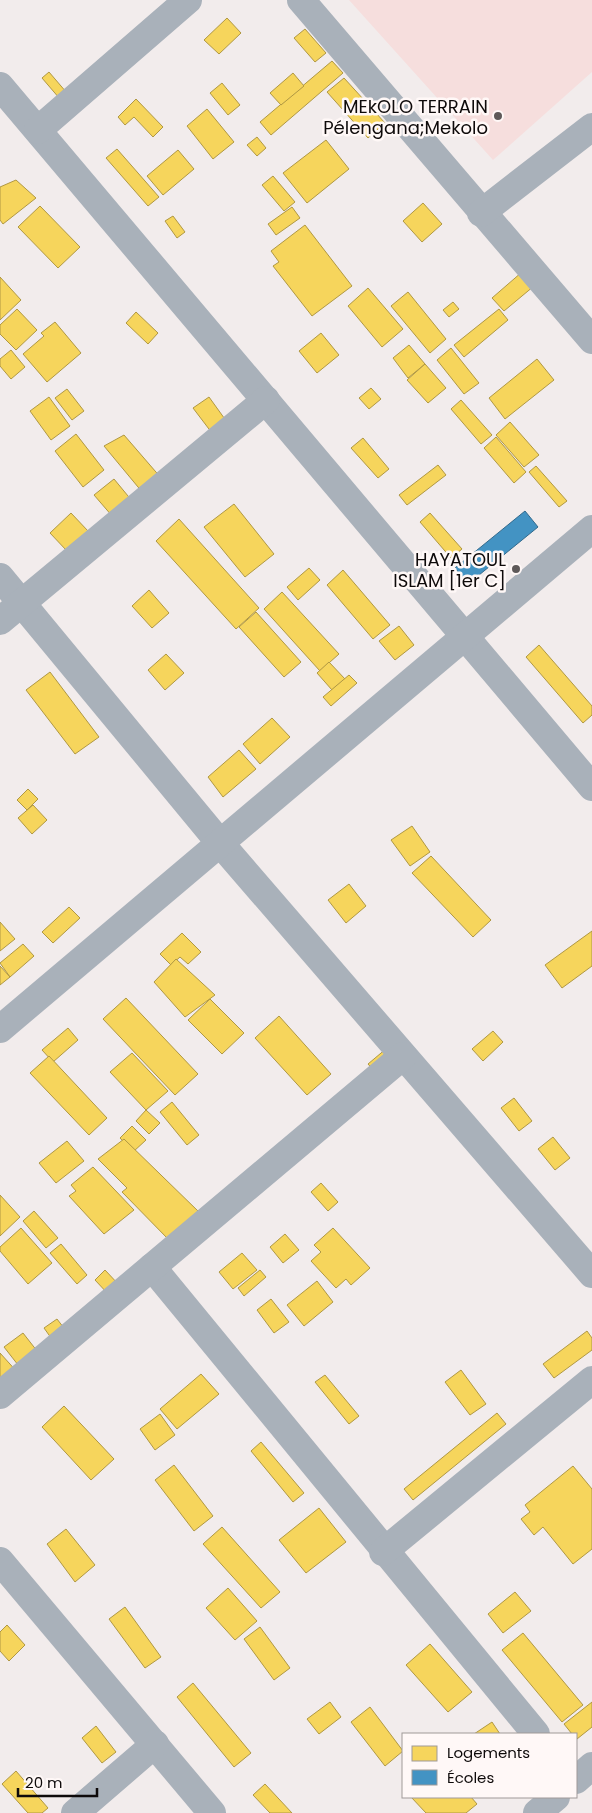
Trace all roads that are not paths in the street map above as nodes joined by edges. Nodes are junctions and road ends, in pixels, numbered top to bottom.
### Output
1 (188, 0) edge
2 (300, 0) edge
3 (0, 86) edge
4 (592, 127) edge
5 (38, 130) junction
6 (481, 213) junction
7 (592, 340) edge
8 (266, 400) junction
9 (592, 529) edge
10 (0, 577) edge
11 (22, 603) junction
12 (0, 621) edge
13 (464, 637) junction
14 (592, 787) edge
15 (220, 843) junction
16 (0, 1029) edge
17 (403, 1056) junction
18 (152, 1268) junction
19 (592, 1274) edge
20 (592, 1380) edge
21 (0, 1395) edge
22 (383, 1552) junction
23 (0, 1561) edge
24 (535, 1733) edge
25 (155, 1744) junction
26 (592, 1766) edge
27 (577, 1779) edge
28 (555, 1798) edge
29 (75, 1813) edge
30 (212, 1813) edge
31 (537, 1813) edge

1 - 5 street
2 - 6 street
3 - 5 street
4 - 6 street
5 - 8 street
6 - 7 street
8 - 11 street
8 - 13 street
9 - 13 street
10 - 11 street
11 - 12 street
11 - 15 street
13 - 14 street
13 - 15 street
15 - 16 street
15 - 17 street
17 - 18 street
17 - 19 street
18 - 21 street
18 - 22 street
20 - 22 street
22 - 24 street
23 - 25 street
25 - 29 street
25 - 30 street
26 - 27 street
28 - 31 street

